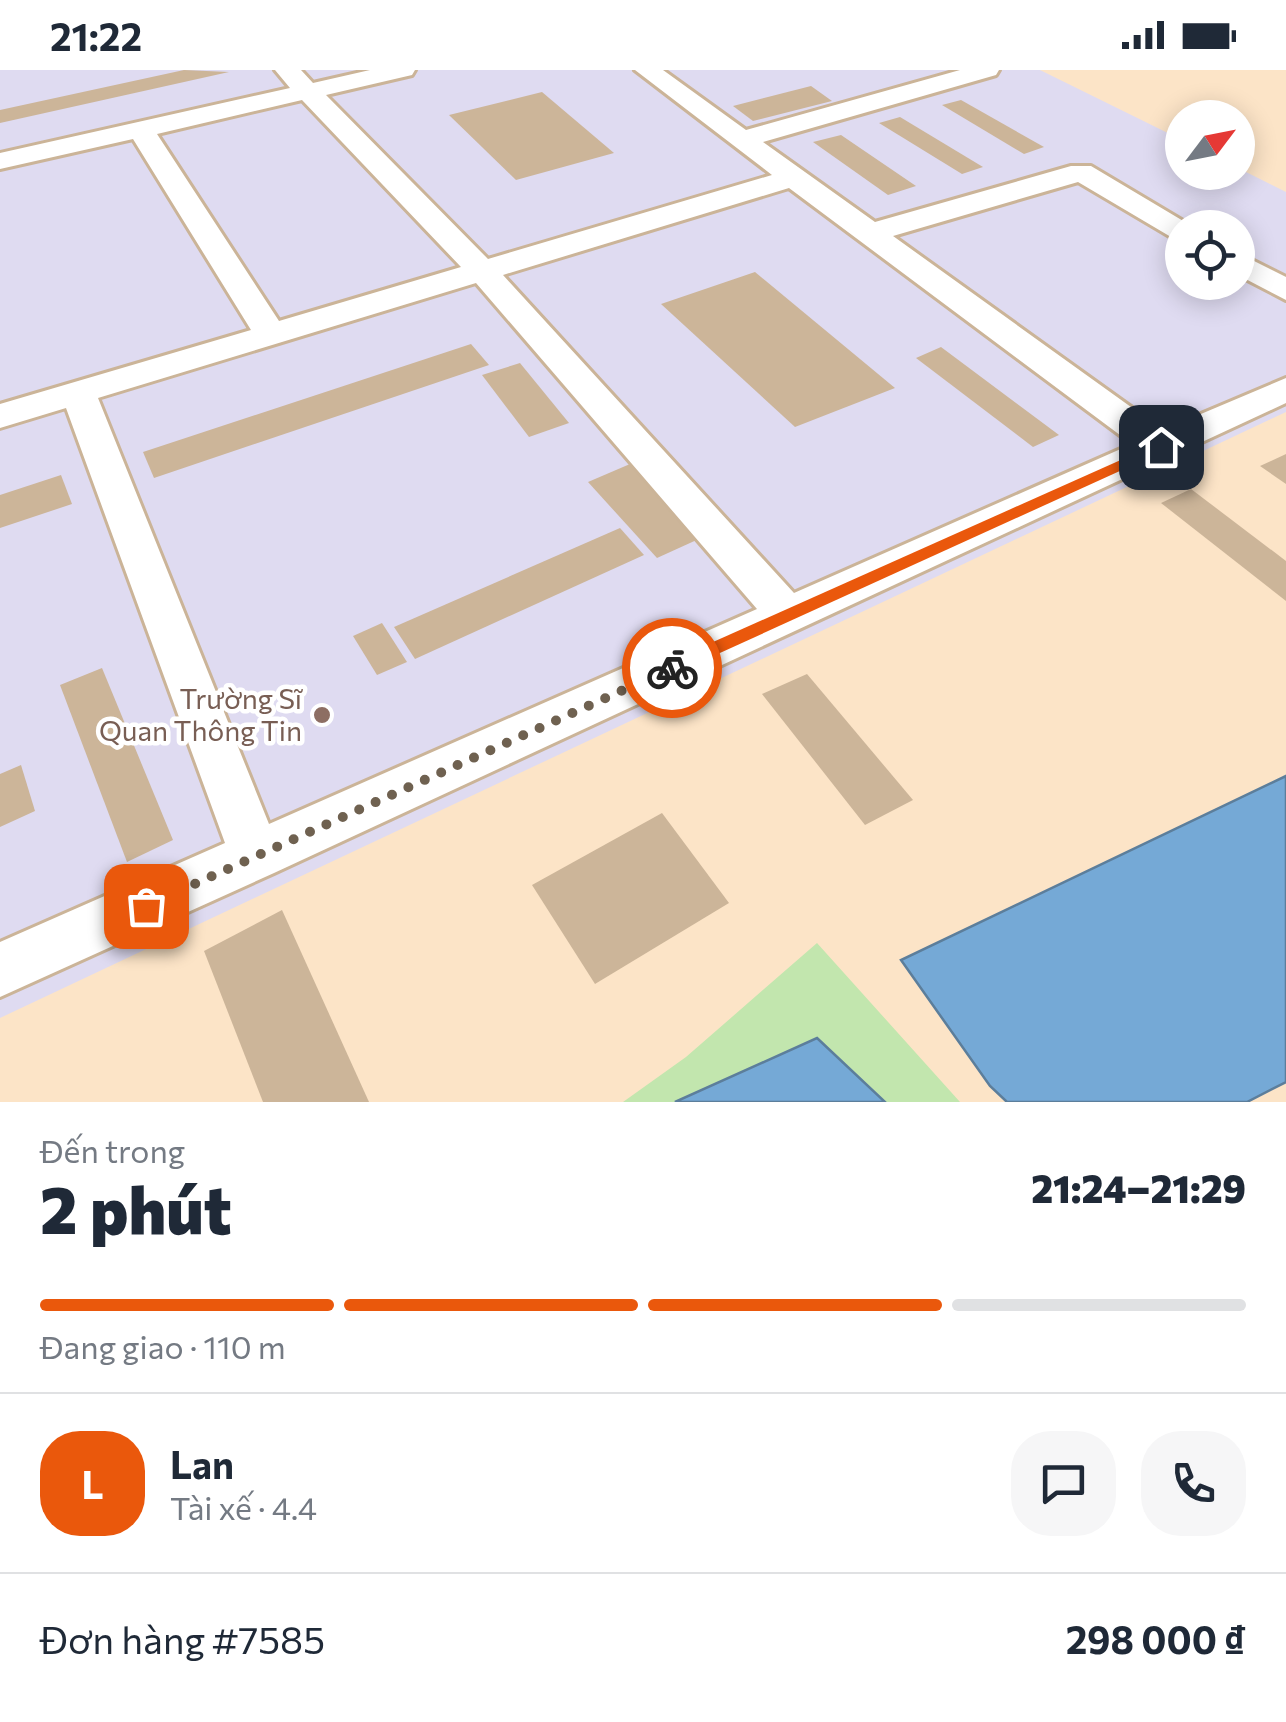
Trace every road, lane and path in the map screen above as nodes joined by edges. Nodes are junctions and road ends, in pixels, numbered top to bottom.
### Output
1 (403, 70) edge
2 (647, 70) edge
3 (987, 70) edge
4 (296, 81) edge
5 (140, 128) junction
6 (742, 139) junction
7 (0, 161) edge
8 (795, 177) junction
9 (1165, 220) edge
10 (871, 233) junction
11 (482, 271) junction
12 (1255, 272) edge
13 (1286, 290) edge
14 (270, 332) junction
15 (1286, 389) edge
16 (78, 392) junction
17 (0, 416) edge
18 (1161, 447) junction
19 (788, 615) junction
20 (256, 857) junction
21 (0, 970) edge

1 - 4 lane
2 - 6 lane
3 - 6 lane
4 - 5 lane
4 - 11 lane
5 - 7 lane
5 - 14 lane
6 - 8 lane
8 - 10 lane
8 - 11 lane
9 - 10 lane
10 - 18 lane
11 - 14 lane
11 - 19 lane
12 - 13 lane
14 - 16 lane
15 - 18 lane
16 - 17 lane
16 - 20 lane
18 - 19 lane
19 - 20 lane
20 - 21 lane

